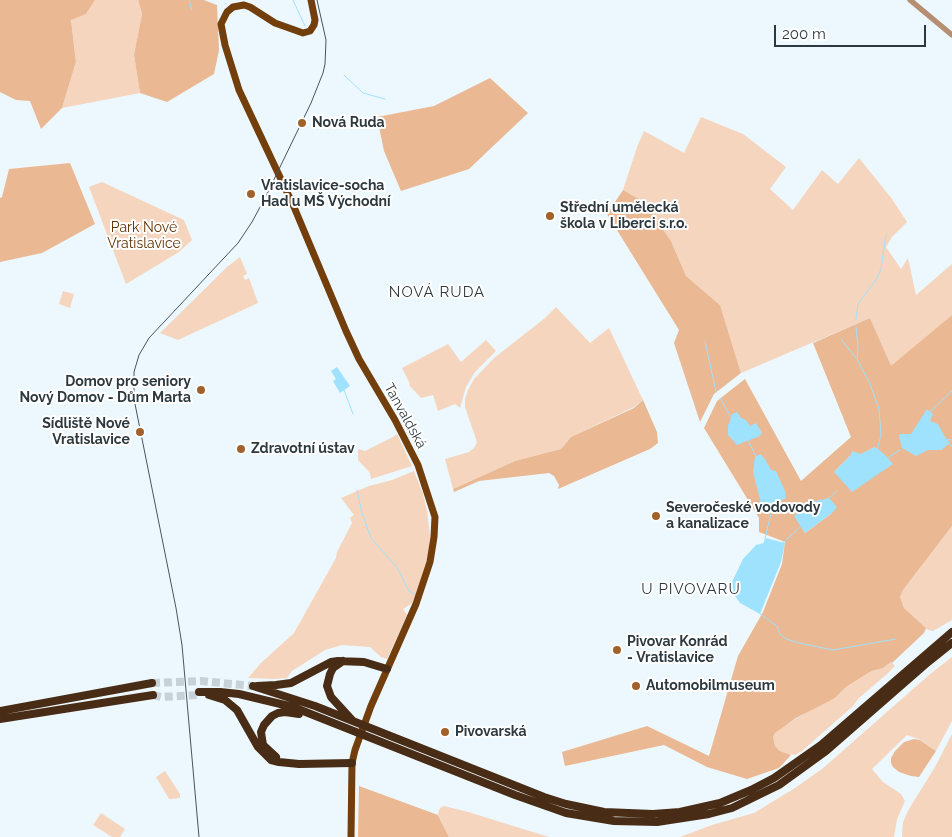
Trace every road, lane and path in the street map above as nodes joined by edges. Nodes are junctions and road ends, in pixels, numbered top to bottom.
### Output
1 (311, 0) edge
2 (910, 0) edge
3 (952, 36) edge
4 (952, 632) edge
5 (952, 643) edge
6 (343, 661) junction
7 (387, 669) junction
8 (152, 684) tunnel mouth
9 (153, 695) tunnel mouth
10 (0, 710) edge
11 (0, 719) edge
12 (353, 721) junction
13 (347, 728) junction
14 (285, 762) junction
15 (352, 763) junction
16 (351, 837) edge

1 - 7 main road, Tanvaldská
2 - 3 street
4 - 12 highway
5 - 13 highway
6 - 7 highway
6 - 12 highway
6 - 12 highway
7 - 15 main road, Tanvaldská
8 - 10 highway
9 - 11 highway
13 - 14 highway
13 - 14 highway
14 - 15 highway
15 - 16 main road, Tanvaldská

